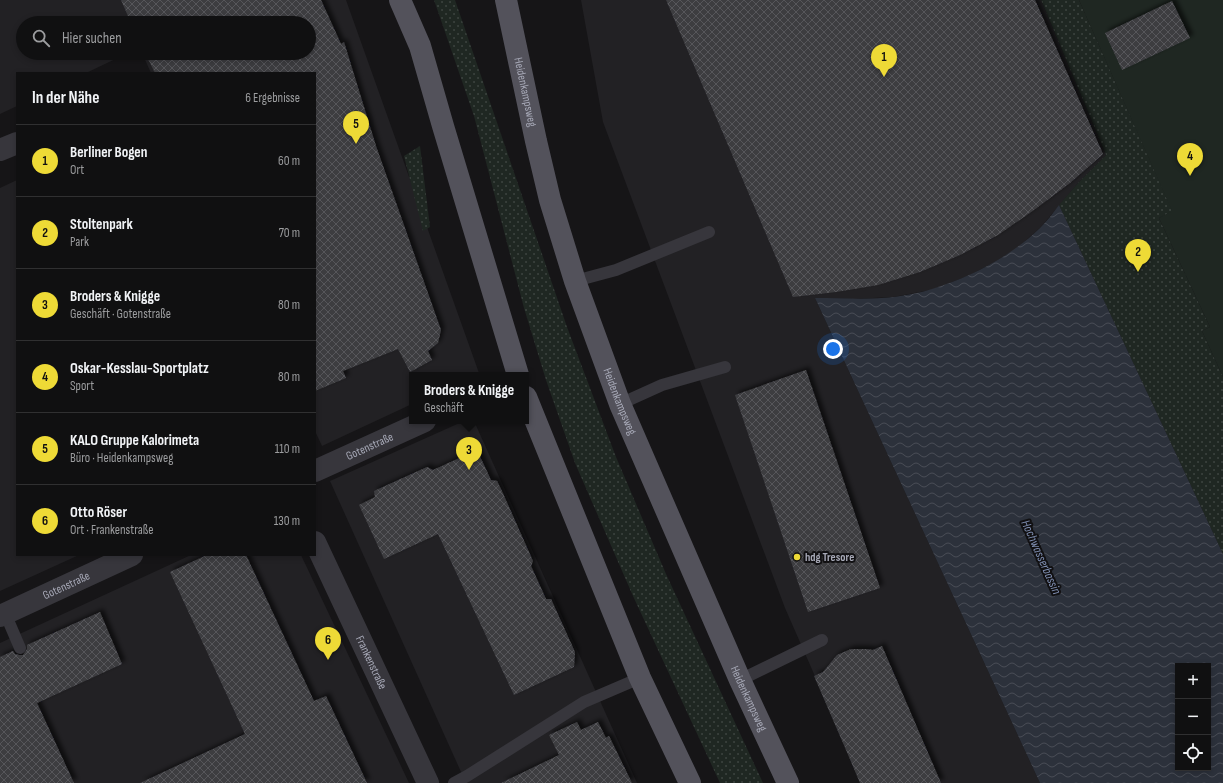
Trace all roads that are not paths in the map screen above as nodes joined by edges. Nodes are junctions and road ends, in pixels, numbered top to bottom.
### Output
1 (400, 0) edge
2 (506, 0) edge
3 (16, 143) edge
4 (0, 150) edge
5 (709, 232) dead end
6 (575, 281) junction
7 (725, 367) dead end
8 (517, 372) edge
9 (529, 404) edge
10 (620, 404) junction
11 (418, 424) edge
12 (316, 471) edge
13 (316, 544) edge
14 (130, 556) edge
15 (2, 614) edge
16 (822, 640) dead end
17 (20, 648) dead end
18 (640, 678) junction
19 (740, 680) junction
20 (428, 783) edge
21 (454, 783) edge
22 (690, 783) edge
23 (788, 783) edge

1 - 8 main road
2 - 6 main road, Heidenkampsweg
3 - 4 street
5 - 6 lane
6 - 10 main road, Heidenkampsweg
7 - 10 lane
9 - 18 main road
10 - 19 main road, Heidenkampsweg
11 - 12 street, Gotenstraße
13 - 20 street, Frankenstraße
14 - 15 street, Gotenstraße
15 - 17 lane
16 - 19 lane
18 - 21 lane
18 - 22 main road
19 - 23 main road, Heidenkampsweg

